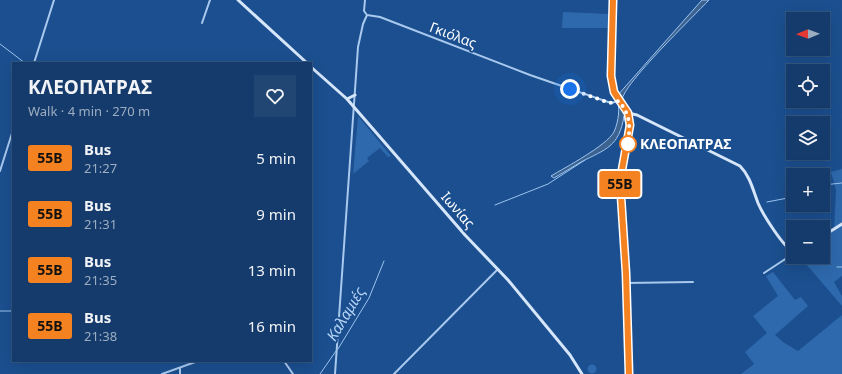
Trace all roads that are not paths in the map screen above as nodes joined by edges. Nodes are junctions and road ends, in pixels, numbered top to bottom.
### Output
1 (54, 0) edge
2 (210, 0) edge
3 (238, 0) edge
4 (364, 0) edge
5 (613, 0) edge
6 (367, 15) junction
7 (202, 23) dead end
8 (34, 62) edge
9 (306, 62) edge
10 (312, 68) edge
11 (355, 95) junction
12 (347, 99) junction
13 (619, 101) junction
14 (354, 107) junction
15 (628, 113) junction
16 (12, 133) edge
17 (0, 171) edge
18 (842, 224) edge
19 (830, 232) edge
20 (786, 245) edge
21 (786, 258) edge
22 (498, 270) junction
23 (764, 273) dead end
24 (693, 282) dead end
25 (626, 283) junction
26 (195, 362) edge
27 (285, 362) edge
28 (180, 368) junction
29 (162, 374) edge
30 (180, 374) edge
31 (293, 374) edge
32 (335, 374) edge
33 (394, 374) edge
34 (582, 374) edge
35 (629, 374) edge

1 - 8 street
2 - 7 street
3 - 9 street
4 - 6 street
5 - 13 street
6 - 11 street
6 - 13 street, Γκιόλας
10 - 12 street, Ιωνίας
11 - 12 street
11 - 14 street
12 - 14 street, Ιωνίας
13 - 15 street
14 - 22 street, Ιωνίας
14 - 32 street
15 - 20 street
15 - 25 street
16 - 17 street
18 - 19 street
21 - 23 street
22 - 33 street
22 - 34 street, Ιωνίας
24 - 25 street
25 - 35 street
26 - 28 street
27 - 31 street
28 - 29 street
28 - 30 street

